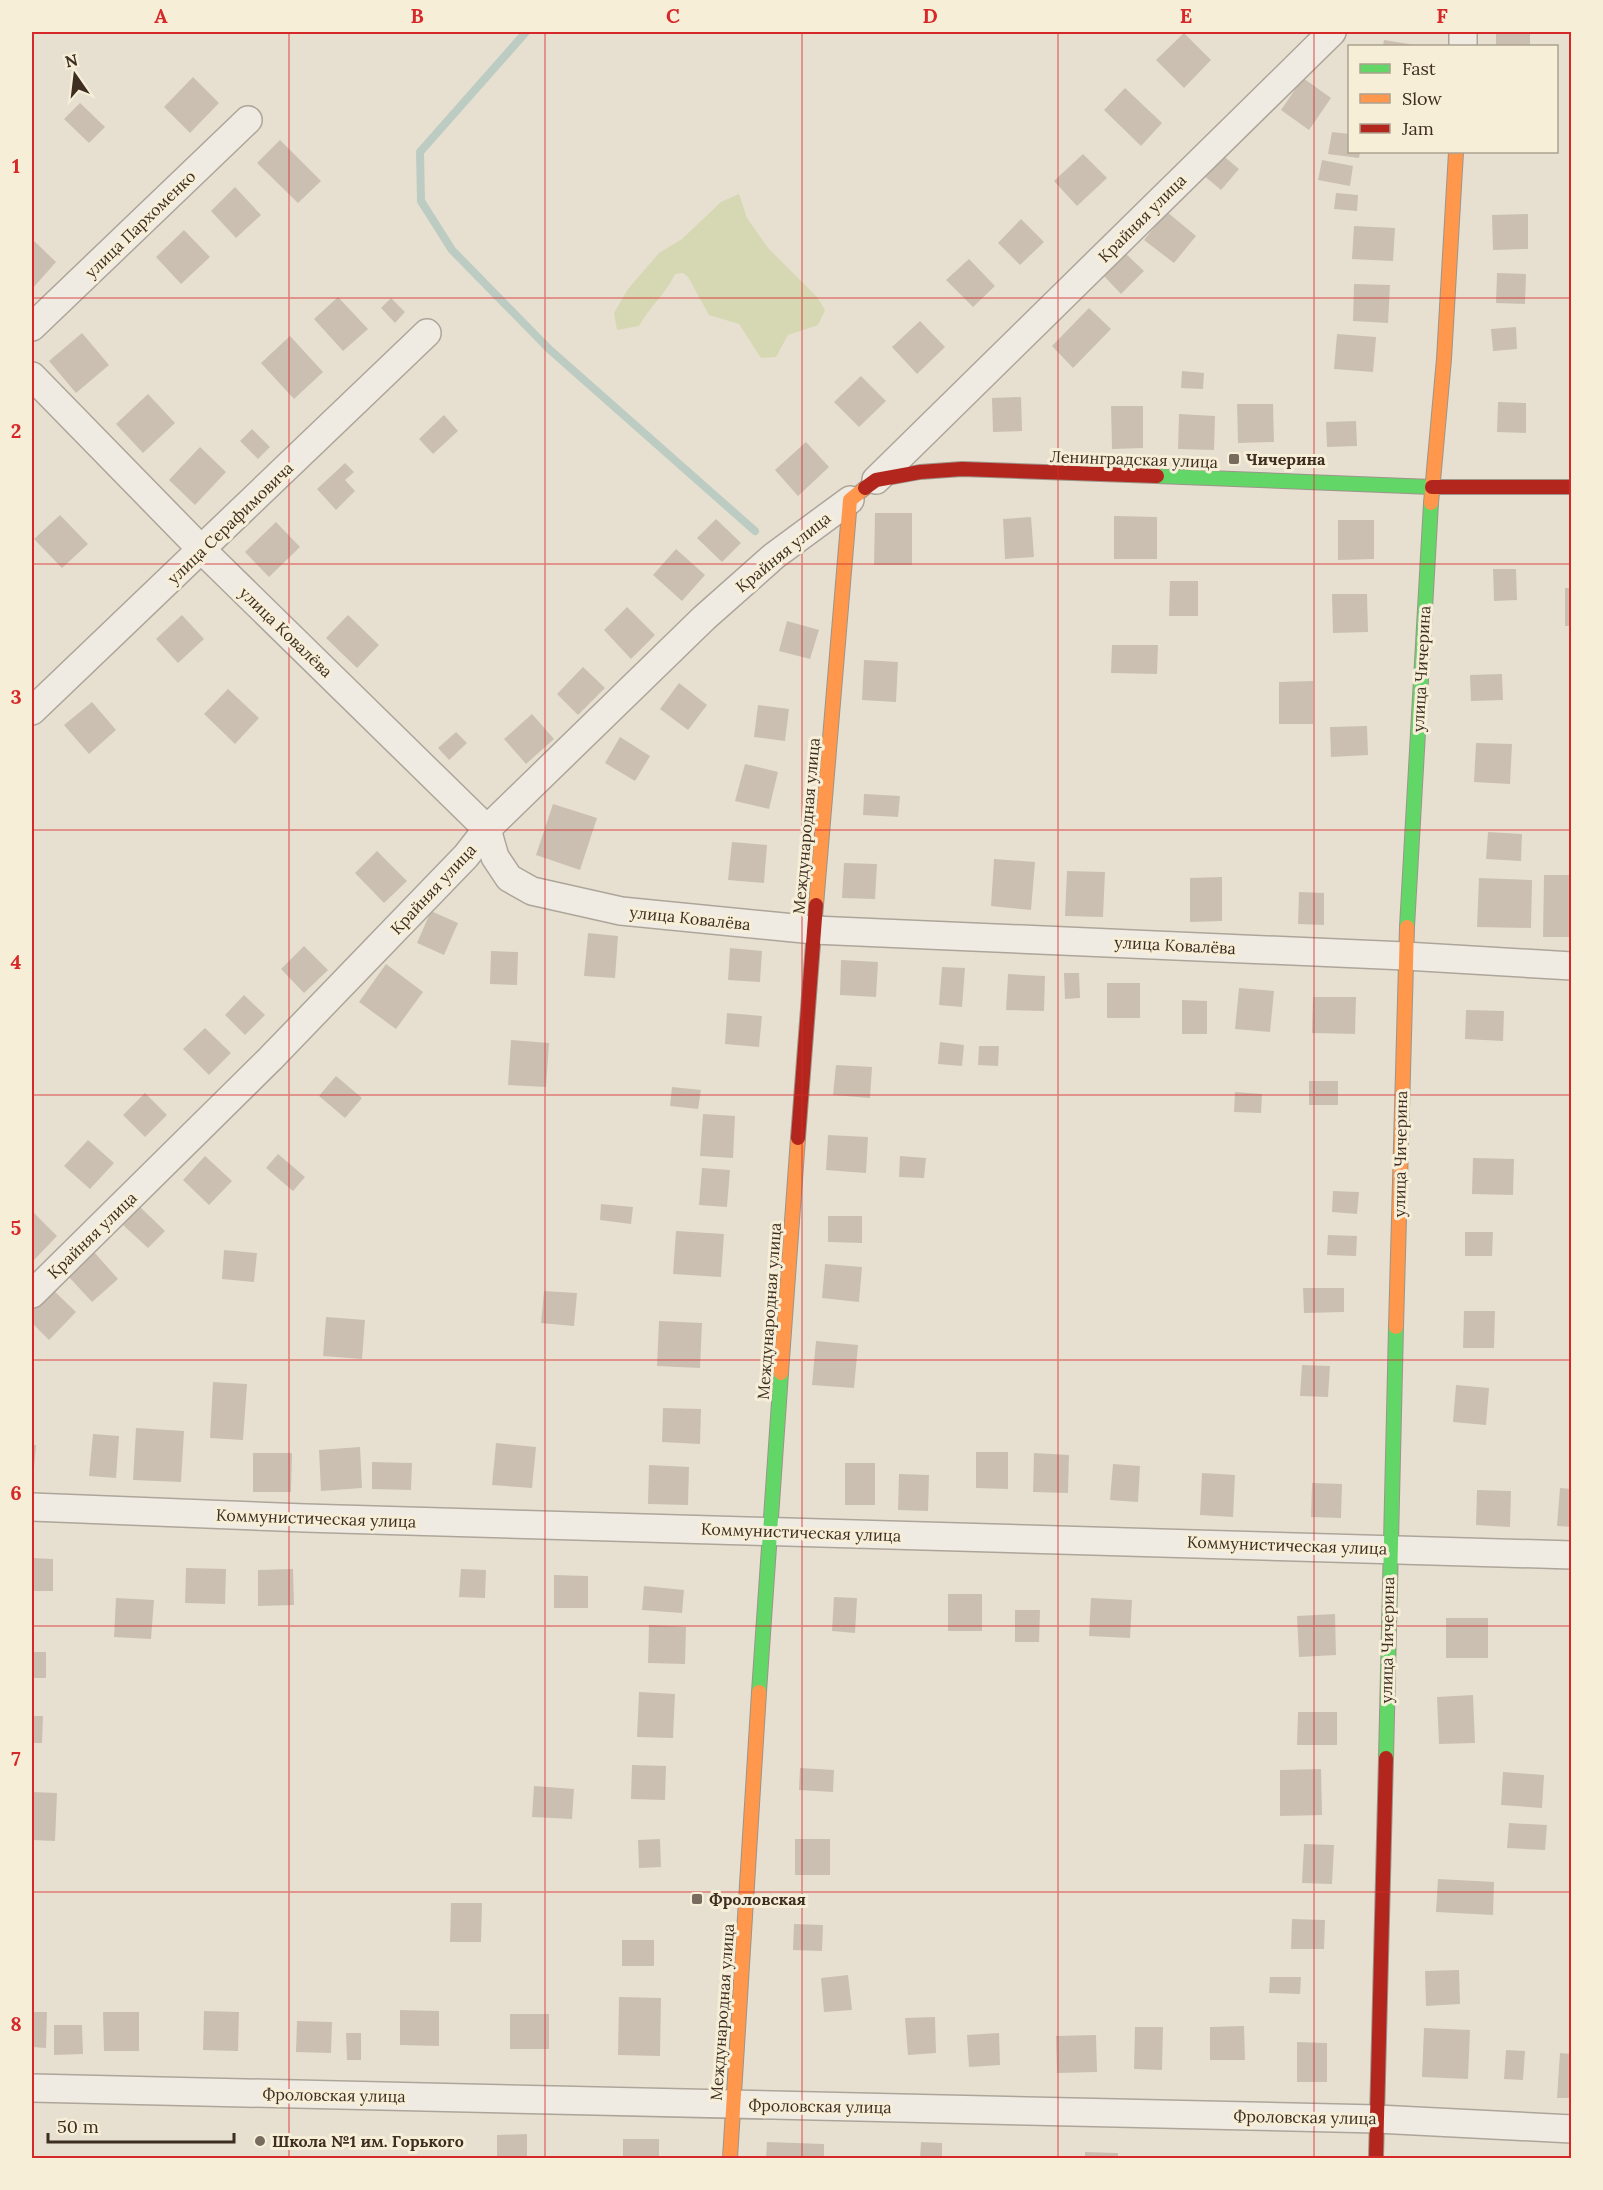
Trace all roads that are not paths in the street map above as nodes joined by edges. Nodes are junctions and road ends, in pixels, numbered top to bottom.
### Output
1 (1332, 32) edge
2 (248, 120) dead end
3 (1456, 153) edge
4 (32, 327) edge
5 (427, 333) dead end
6 (32, 376) edge
7 (876, 480) junction
8 (1432, 487) junction
9 (1572, 487) edge
10 (850, 500) junction
11 (202, 550) junction
12 (32, 711) edge
13 (487, 829) junction
14 (814, 930) junction
15 (1405, 956) junction
16 (1572, 966) edge
17 (32, 1294) edge
18 (32, 1507) edge
19 (769, 1532) junction
20 (1389, 1548) junction
21 (1572, 1555) edge
22 (32, 2088) edge
23 (732, 2104) junction
24 (1377, 2119) junction
25 (1572, 2129) edge
26 (730, 2158) edge
27 (1376, 2158) edge

1 - 7 street, Крайняя улица
2 - 4 street, улица Пархоменко
3 - 8 street, улица Чичерина
5 - 11 street, улица Серафимовича
6 - 11 street, улица Ковалёва
7 - 8 street, Ленинградская улица
7 - 10 street
8 - 9 street, Ленинградская улица
8 - 15 street, улица Чичерина
10 - 13 street, Крайняя улица
10 - 14 street, Международная улица
11 - 12 street, улица Серафимовича
11 - 13 street, улица Ковалёва
13 - 14 street, улица Ковалёва
13 - 17 street, Крайняя улица
14 - 15 street, улица Ковалёва
14 - 19 street, Международная улица
15 - 16 street, улица Ковалёва
15 - 20 street, улица Чичерина
18 - 19 street, Коммунистическая улица
19 - 20 street, Коммунистическая улица
19 - 23 street, Международная улица
20 - 21 street, Коммунистическая улица
20 - 24 street, улица Чичерина
22 - 23 street, Фроловская улица
23 - 24 street, Фроловская улица
23 - 26 street, Международная улица
24 - 25 street, Фроловская улица
24 - 27 street, улица Чичерина

